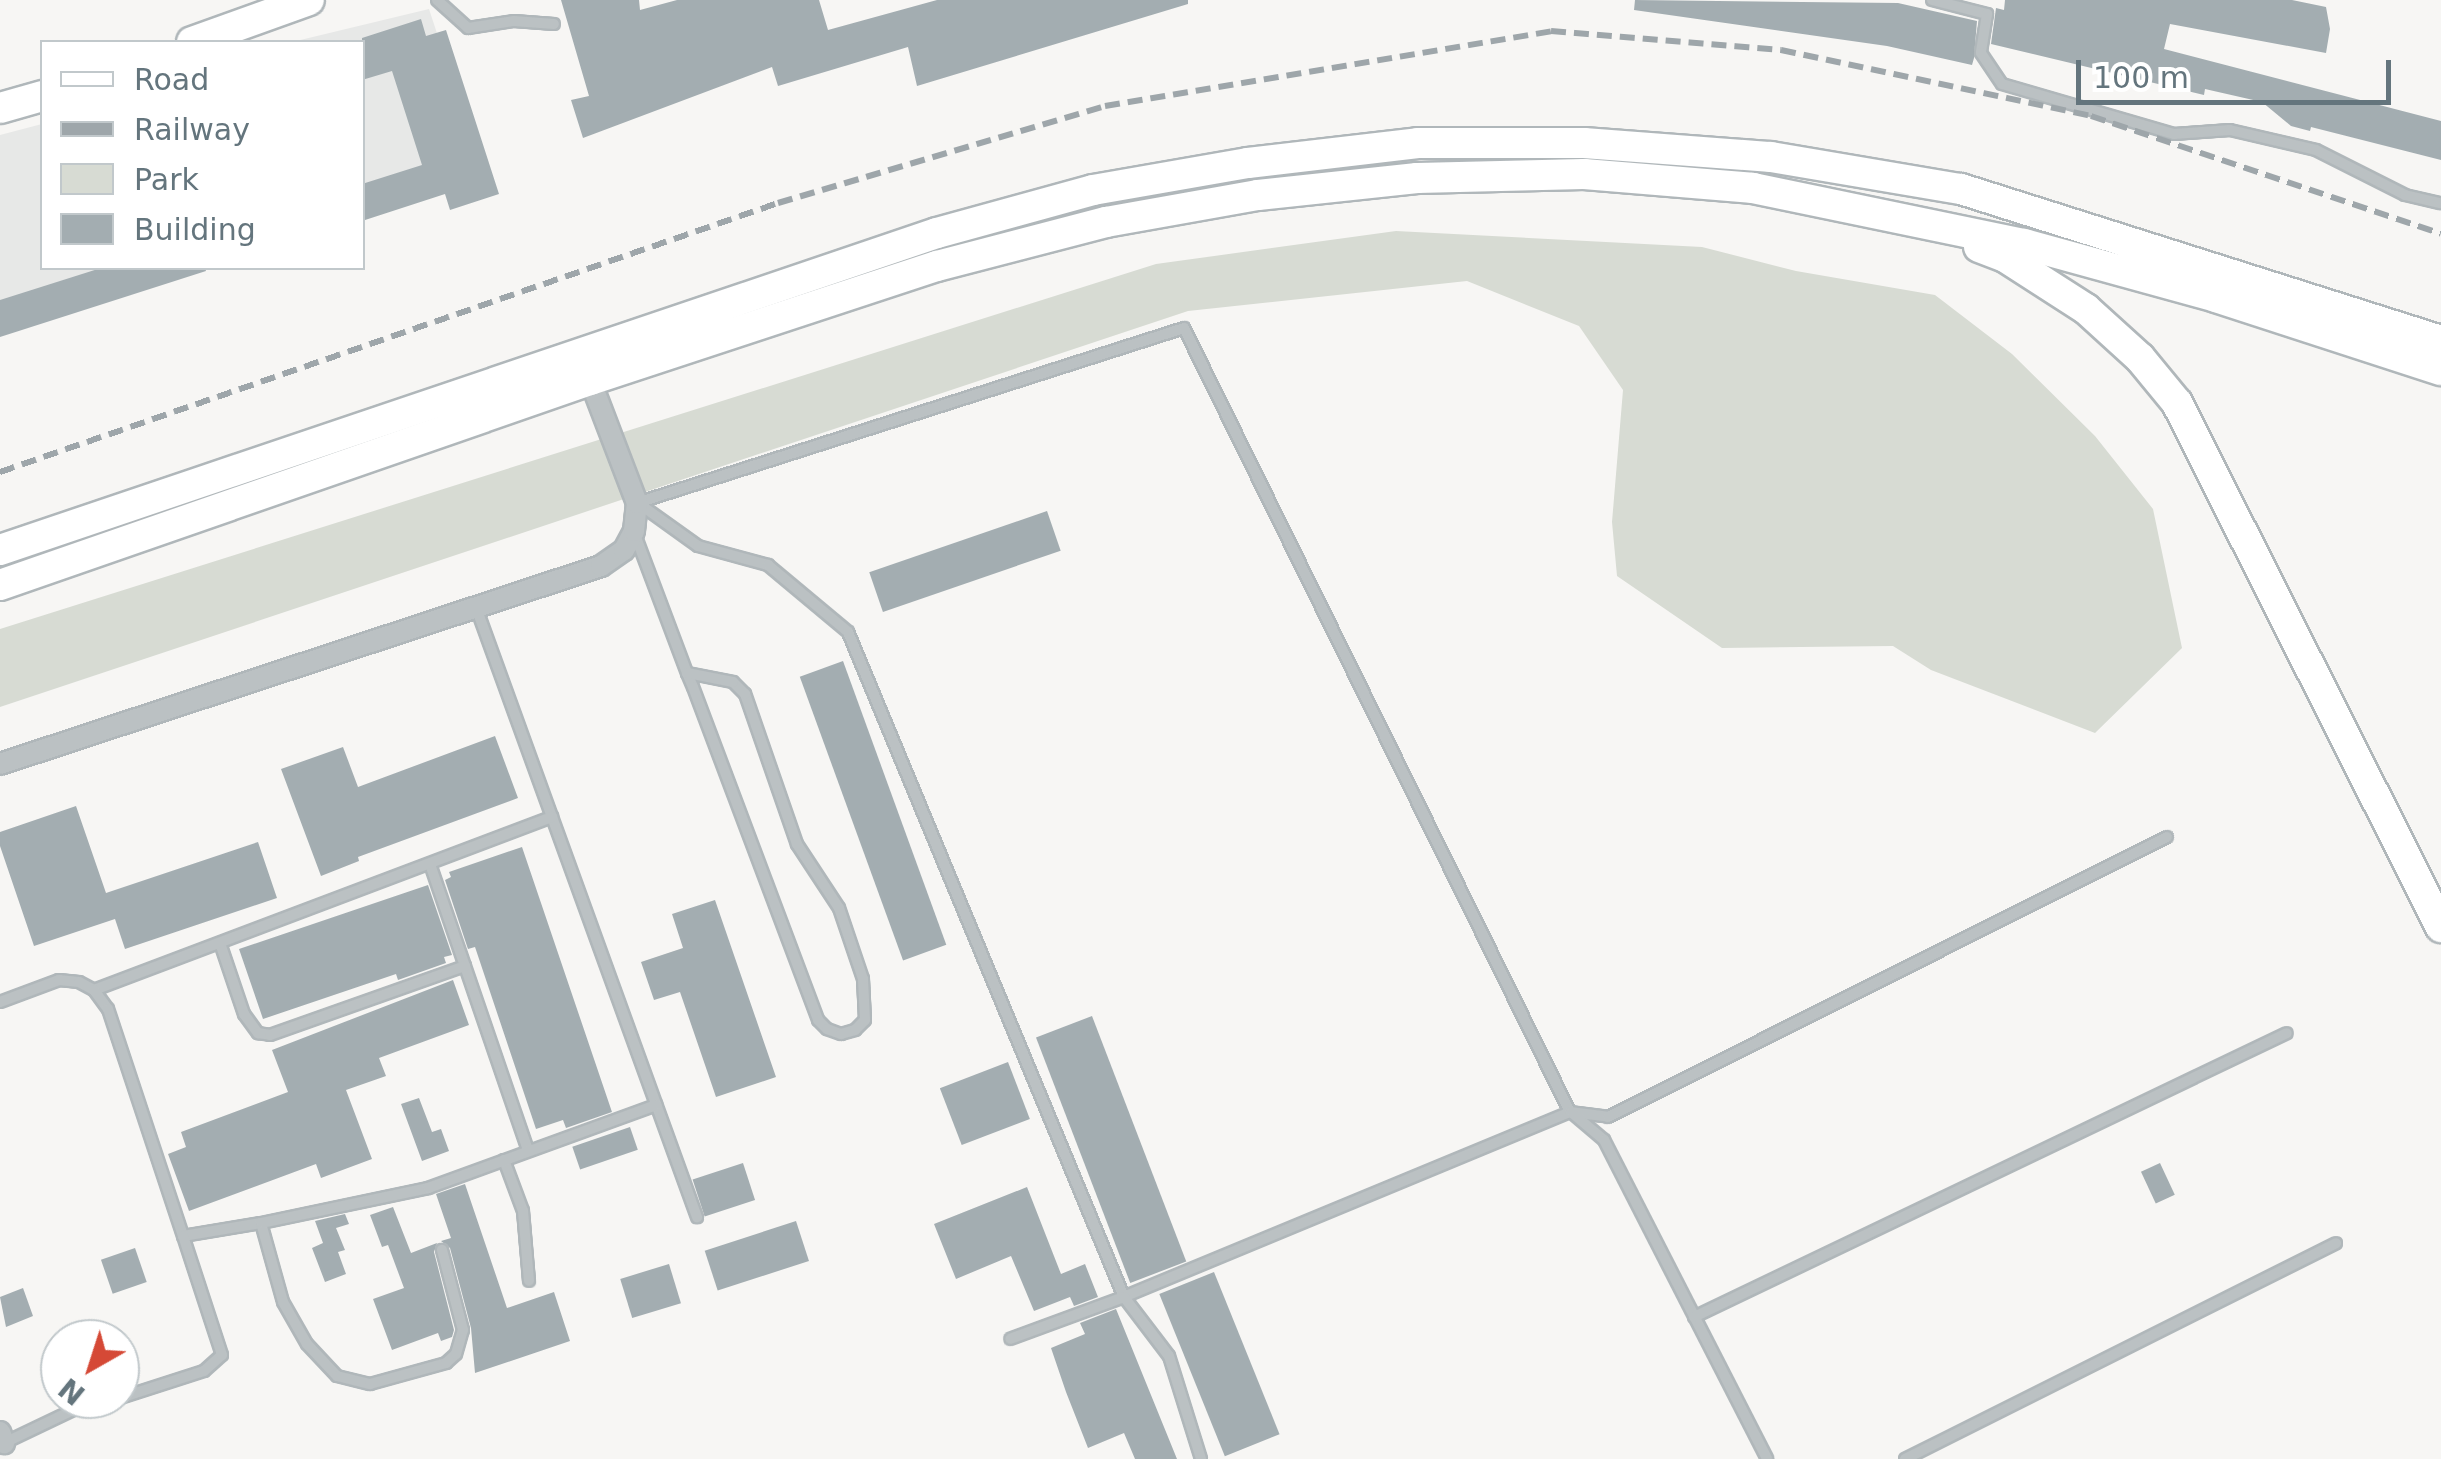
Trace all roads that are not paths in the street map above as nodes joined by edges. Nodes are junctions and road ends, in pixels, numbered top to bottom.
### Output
1 (309, 0) edge
2 (437, 0) edge
3 (1932, 0) edge
4 (554, 24) dead end
5 (198, 40) edge
6 (40, 97) edge
7 (0, 108) edge
8 (2441, 203) edge
9 (1892, 215) junction
10 (2441, 341) edge
11 (2441, 370) edge
12 (590, 380) junction
13 (638, 503) junction
14 (634, 531) junction
15 (0, 550) edge
16 (0, 585) edge
17 (477, 610) junction
18 (688, 673) junction
19 (0, 764) edge
20 (552, 818) junction
21 (2167, 838) dead end
22 (430, 864) junction
23 (2441, 927) edge
24 (220, 942) junction
25 (465, 966) junction
26 (94, 990) junction
27 (0, 1002) edge
28 (2288, 1033) dead end
29 (656, 1105) junction
30 (1570, 1112) junction
31 (528, 1151) junction
32 (504, 1160) junction
33 (697, 1217) dead end
34 (262, 1222) junction
35 (183, 1236) junction
36 (2336, 1242) dead end
37 (442, 1250) dead end
38 (529, 1280) dead end
39 (1124, 1297) junction
40 (1694, 1317) junction
41 (1010, 1340) dead end
42 (140, 1392) edge
43 (51, 1419) edge
44 (1, 1440) edge
45 (1201, 1459) edge
46 (1767, 1459) edge
47 (1905, 1459) edge

1 - 5 main road
2 - 4 lane
3 - 8 lane
6 - 7 main road
9 - 11 main road
9 - 12 main road
9 - 23 main road
10 - 15 main road
12 - 13 street
12 - 16 main road
13 - 14 street
13 - 30 lane
13 - 39 lane
14 - 17 street
14 - 18 lane
17 - 19 street
17 - 20 lane
18 - 18 lane
20 - 22 lane
20 - 29 lane
21 - 30 lane
22 - 24 lane
22 - 25 lane
24 - 25 lane
24 - 26 lane
25 - 31 lane
26 - 27 lane
26 - 35 lane
28 - 40 lane
29 - 31 lane
29 - 33 lane
30 - 39 lane
30 - 40 lane
31 - 32 lane
32 - 34 lane
32 - 38 lane
34 - 35 lane
34 - 37 lane
35 - 42 lane
36 - 47 lane
39 - 41 lane
39 - 45 lane
40 - 46 lane
43 - 44 lane

